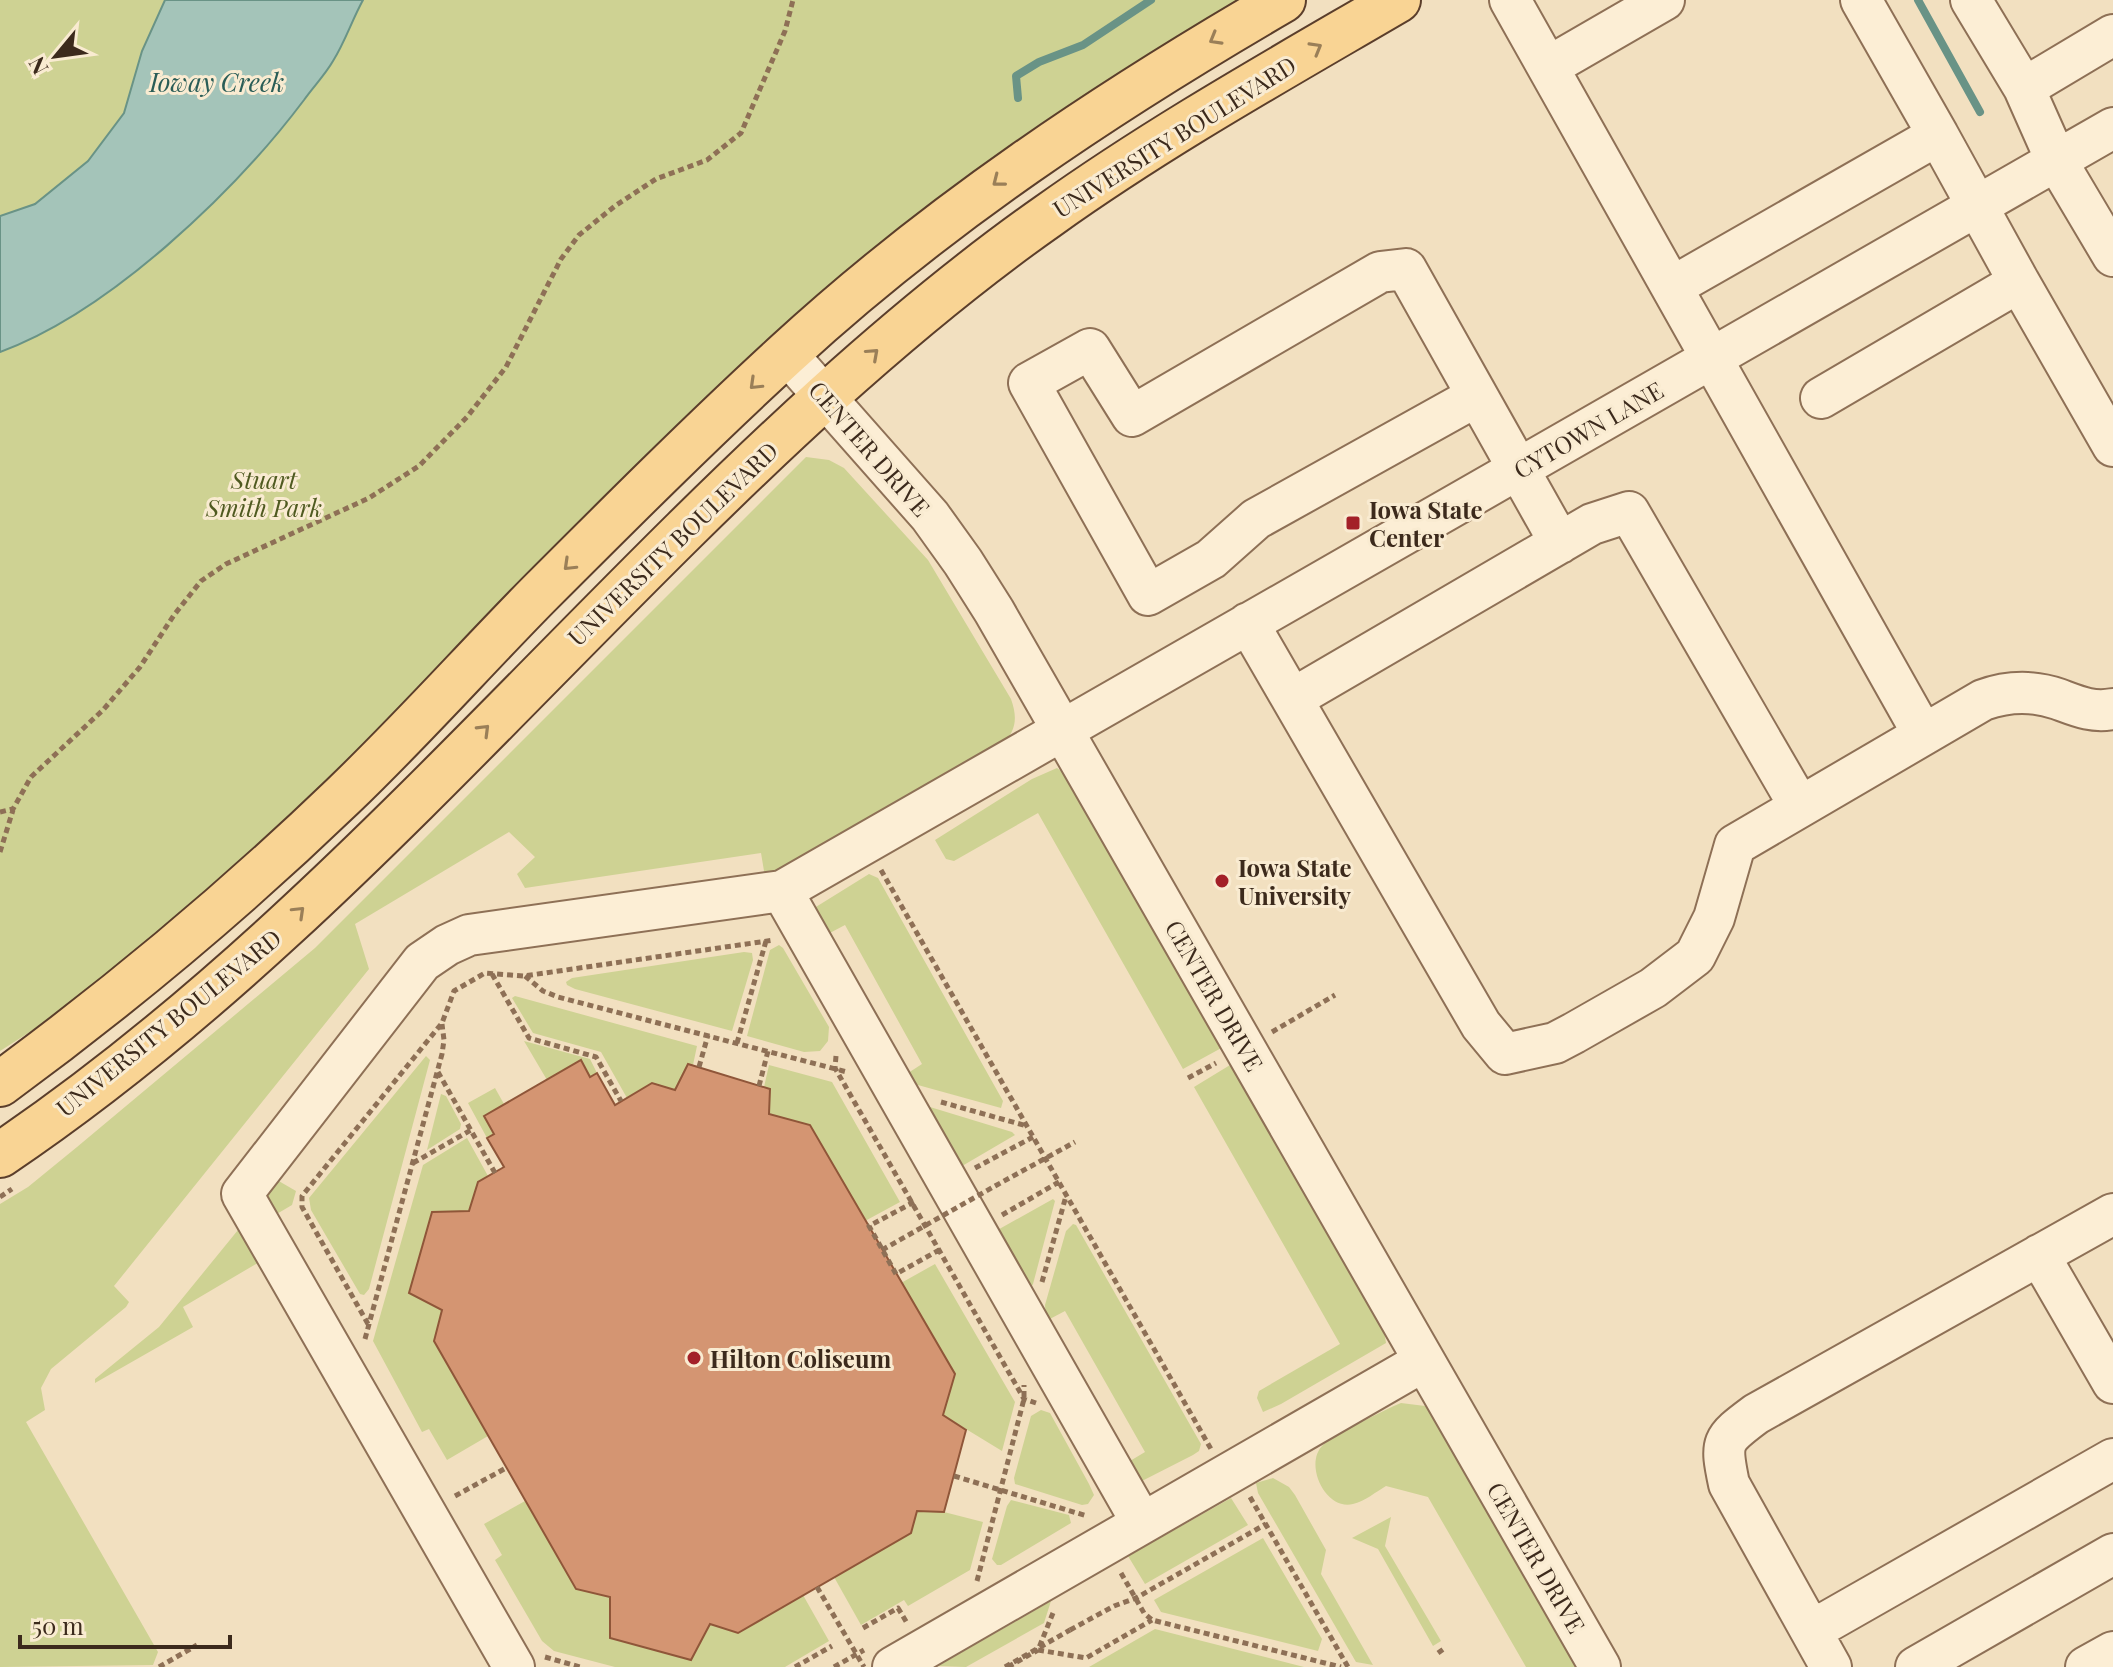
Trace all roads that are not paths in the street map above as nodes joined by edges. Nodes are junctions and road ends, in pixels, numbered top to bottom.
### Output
1 (1283, 0) edge
2 (1398, 0) edge
3 (1510, 0) edge
4 (1664, 0) edge
5 (1861, 0) edge
6 (1971, 0) edge
7 (2113, 35) edge
8 (1548, 67) junction
9 (2024, 88) junction
10 (2113, 128) edge
11 (1938, 135) junction
12 (2056, 160) junction
13 (1978, 205) junction
14 (2109, 238) edge
15 (2019, 282) junction
16 (1672, 287) junction
17 (786, 353) junction
18 (1712, 358) junction
19 (1477, 396) junction
20 (825, 397) junction
21 (1821, 398) dead end
22 (2113, 446) edge
23 (1518, 469) junction
24 (1560, 543) junction
25 (1248, 623) junction
26 (1292, 699) junction
27 (2113, 709) edge
28 (1064, 730) junction
29 (1923, 734) junction
30 (1800, 807) junction
31 (782, 891) junction
32 (0, 1084) edge
33 (0, 1155) edge
34 (2113, 1214) edge
35 (2039, 1255) junction
36 (1424, 1361) junction
37 (2113, 1383) edge
38 (2113, 1459) edge
39 (1142, 1523) junction
40 (2113, 1554) edge
41 (1811, 1631) junction
42 (2113, 1652) edge
43 (514, 1667) edge
44 (893, 1667) edge
45 (1600, 1667) edge
46 (1831, 1667) edge
47 (1916, 1667) edge
48 (2086, 1667) edge

1 -> 17 main road
20 -> 2 main road, UNIVERSITY BOULEVARD
3 - 8 street
4 - 8 street
5 - 11 street
6 - 9 street
7 - 9 street
8 - 16 street
9 - 12 street
10 - 12 street, CYTOWN LANE
11 - 13 street
11 - 16 street
12 - 13 street, CYTOWN LANE
12 - 14 street
13 - 15 street
13 - 18 street, CYTOWN LANE
15 - 21 street
15 - 22 street
16 - 18 street
17 - 20 street, CENTER DRIVE
17 -> 32 main road
18 - 23 street, CYTOWN LANE
18 - 29 street
19 - 19 street
19 - 23 street
20 - 28 street, CENTER DRIVE
33 -> 20 main road, UNIVERSITY BOULEVARD
23 - 24 street
23 - 25 street, CYTOWN LANE
24 - 26 street
24 - 30 street
25 - 26 street
25 - 28 street, CYTOWN LANE
26 - 30 street
27 - 29 street
28 - 31 street, CYTOWN LANE
28 - 36 street, CENTER DRIVE
29 - 30 street
31 - 39 street
31 - 43 street
34 - 35 street
35 - 37 street
35 - 41 street
36 - 39 street
36 - 45 street, CENTER DRIVE
38 - 41 street
39 - 44 street
40 - 47 street
41 - 46 street
42 - 48 street

